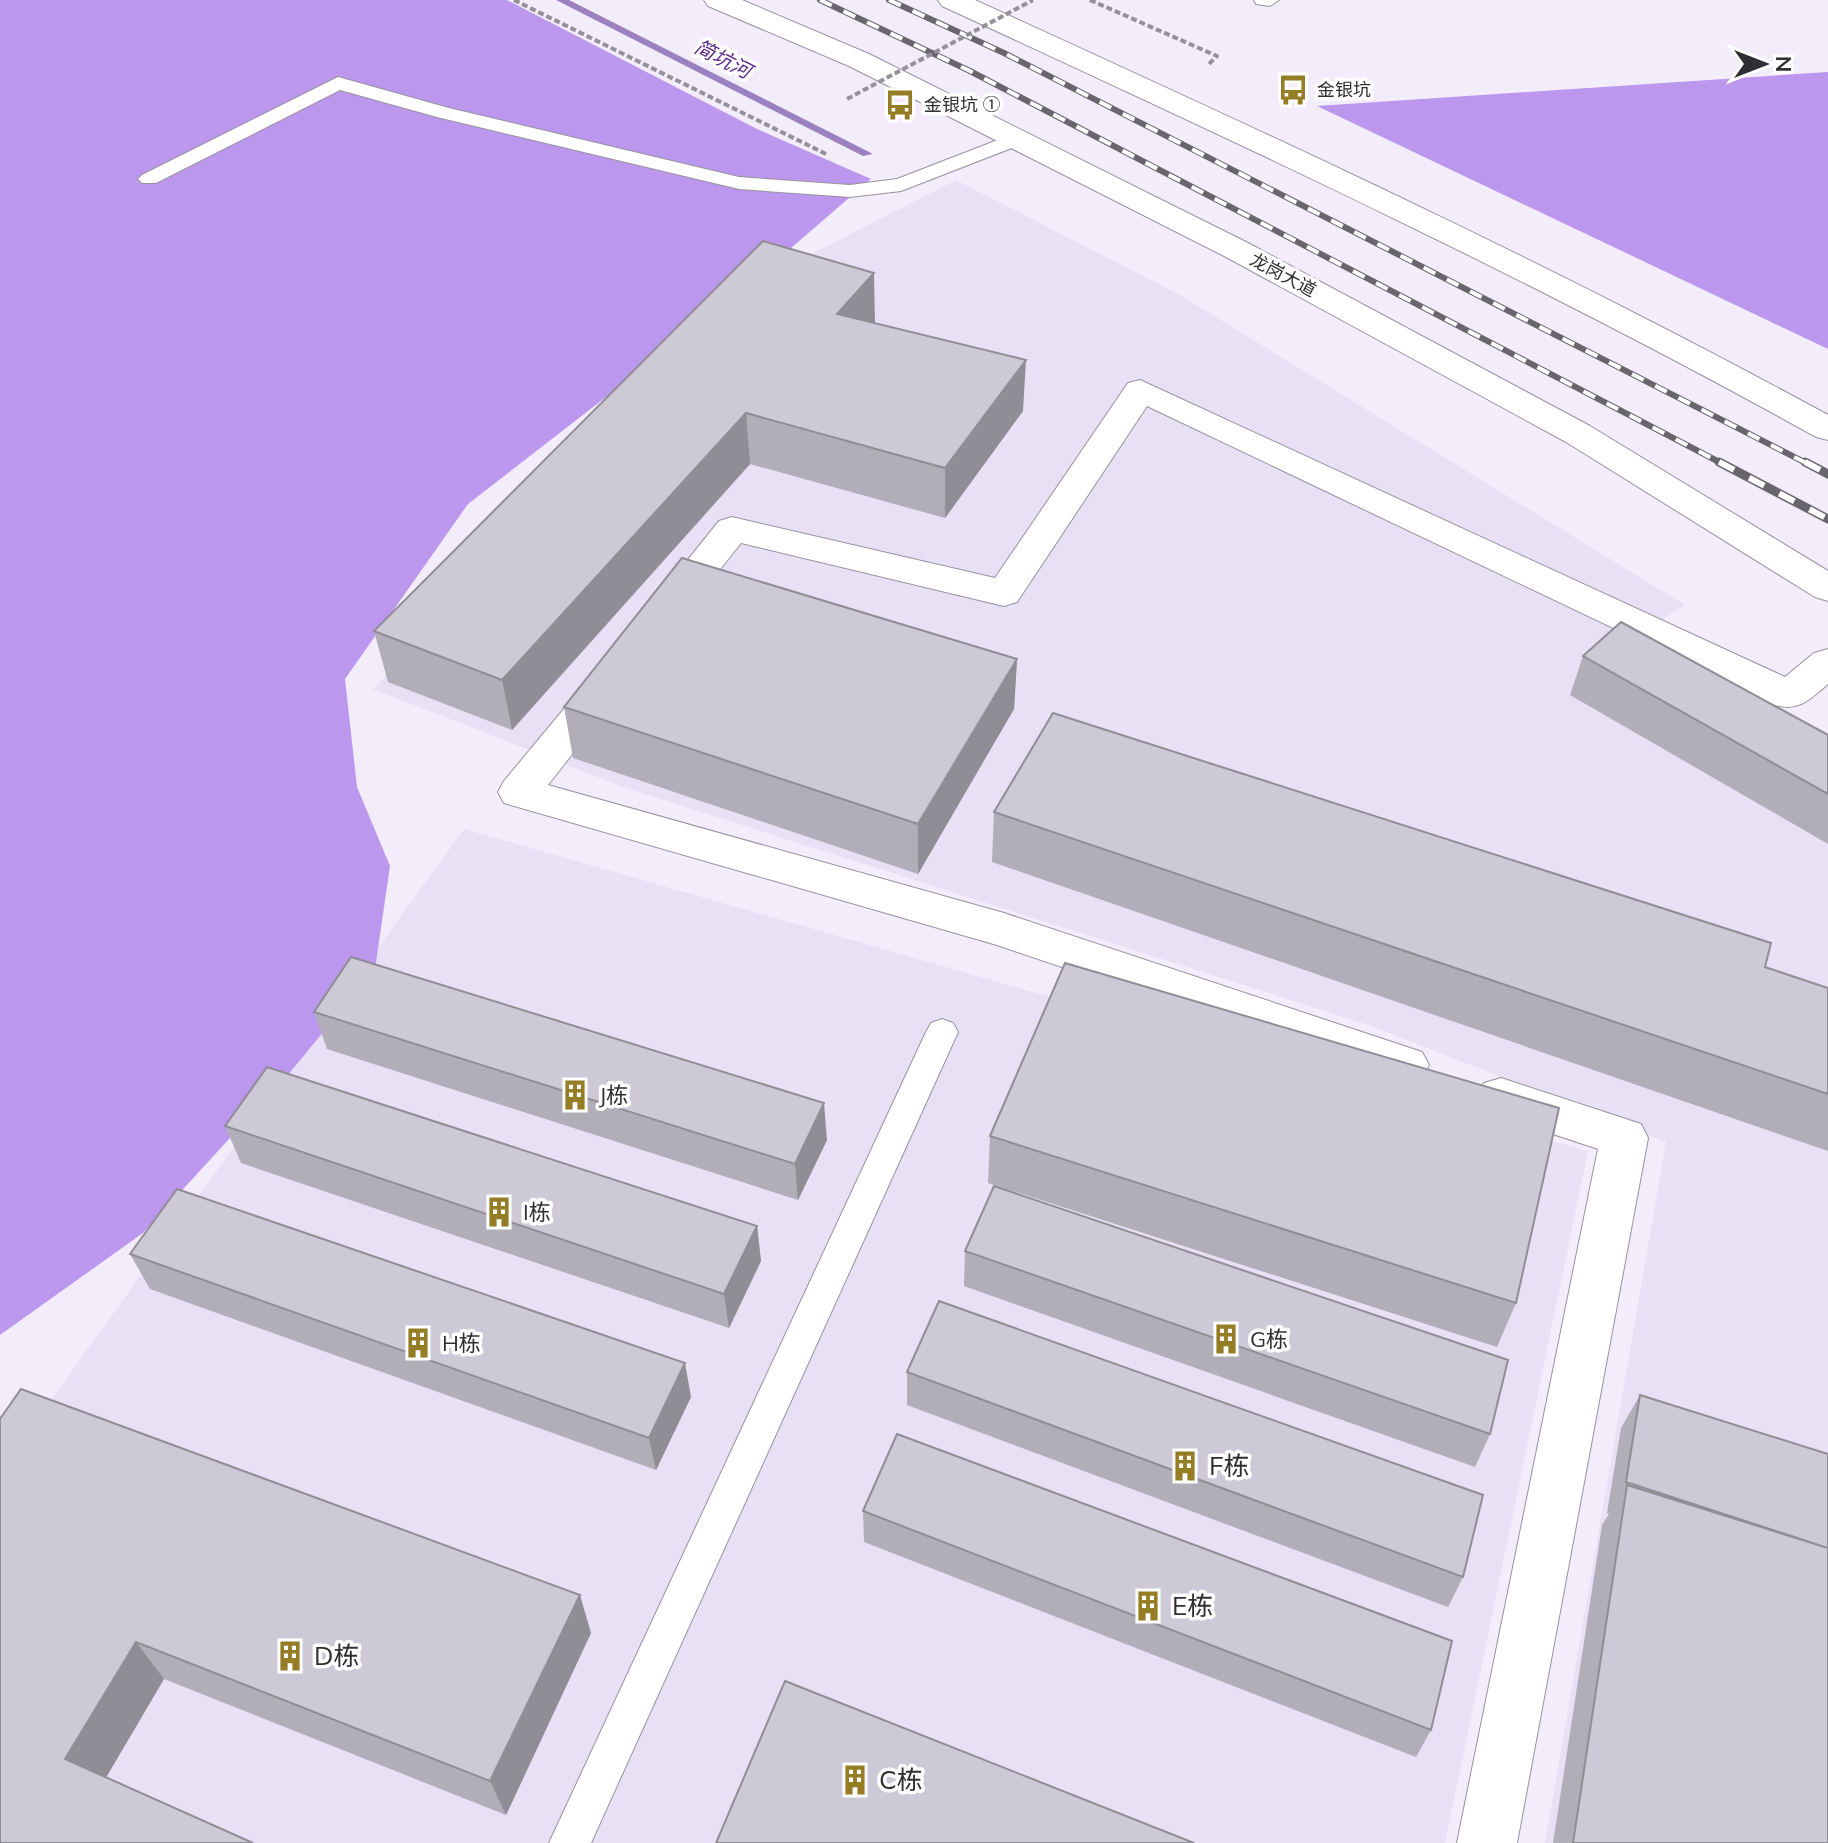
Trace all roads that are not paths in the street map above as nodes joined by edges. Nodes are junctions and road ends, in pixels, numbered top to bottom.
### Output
1 (718, 0) edge
2 (952, 0) edge
3 (1263, 0) edge
4 (1270, 0) edge
5 (1015, 140) junction
6 (149, 179) dead end
7 (1828, 429) edge
8 (1828, 588) edge
9 (1828, 663) edge
10 (942, 1032) dead end
11 (570, 1843) edge
12 (1487, 1843) edge

1 - 5 main road, 龙岗大道
2 - 7 main road
3 - 4 lane
5 - 6 lane
5 - 8 main road, 龙岗大道
9 - 12 main road
10 - 11 lane

